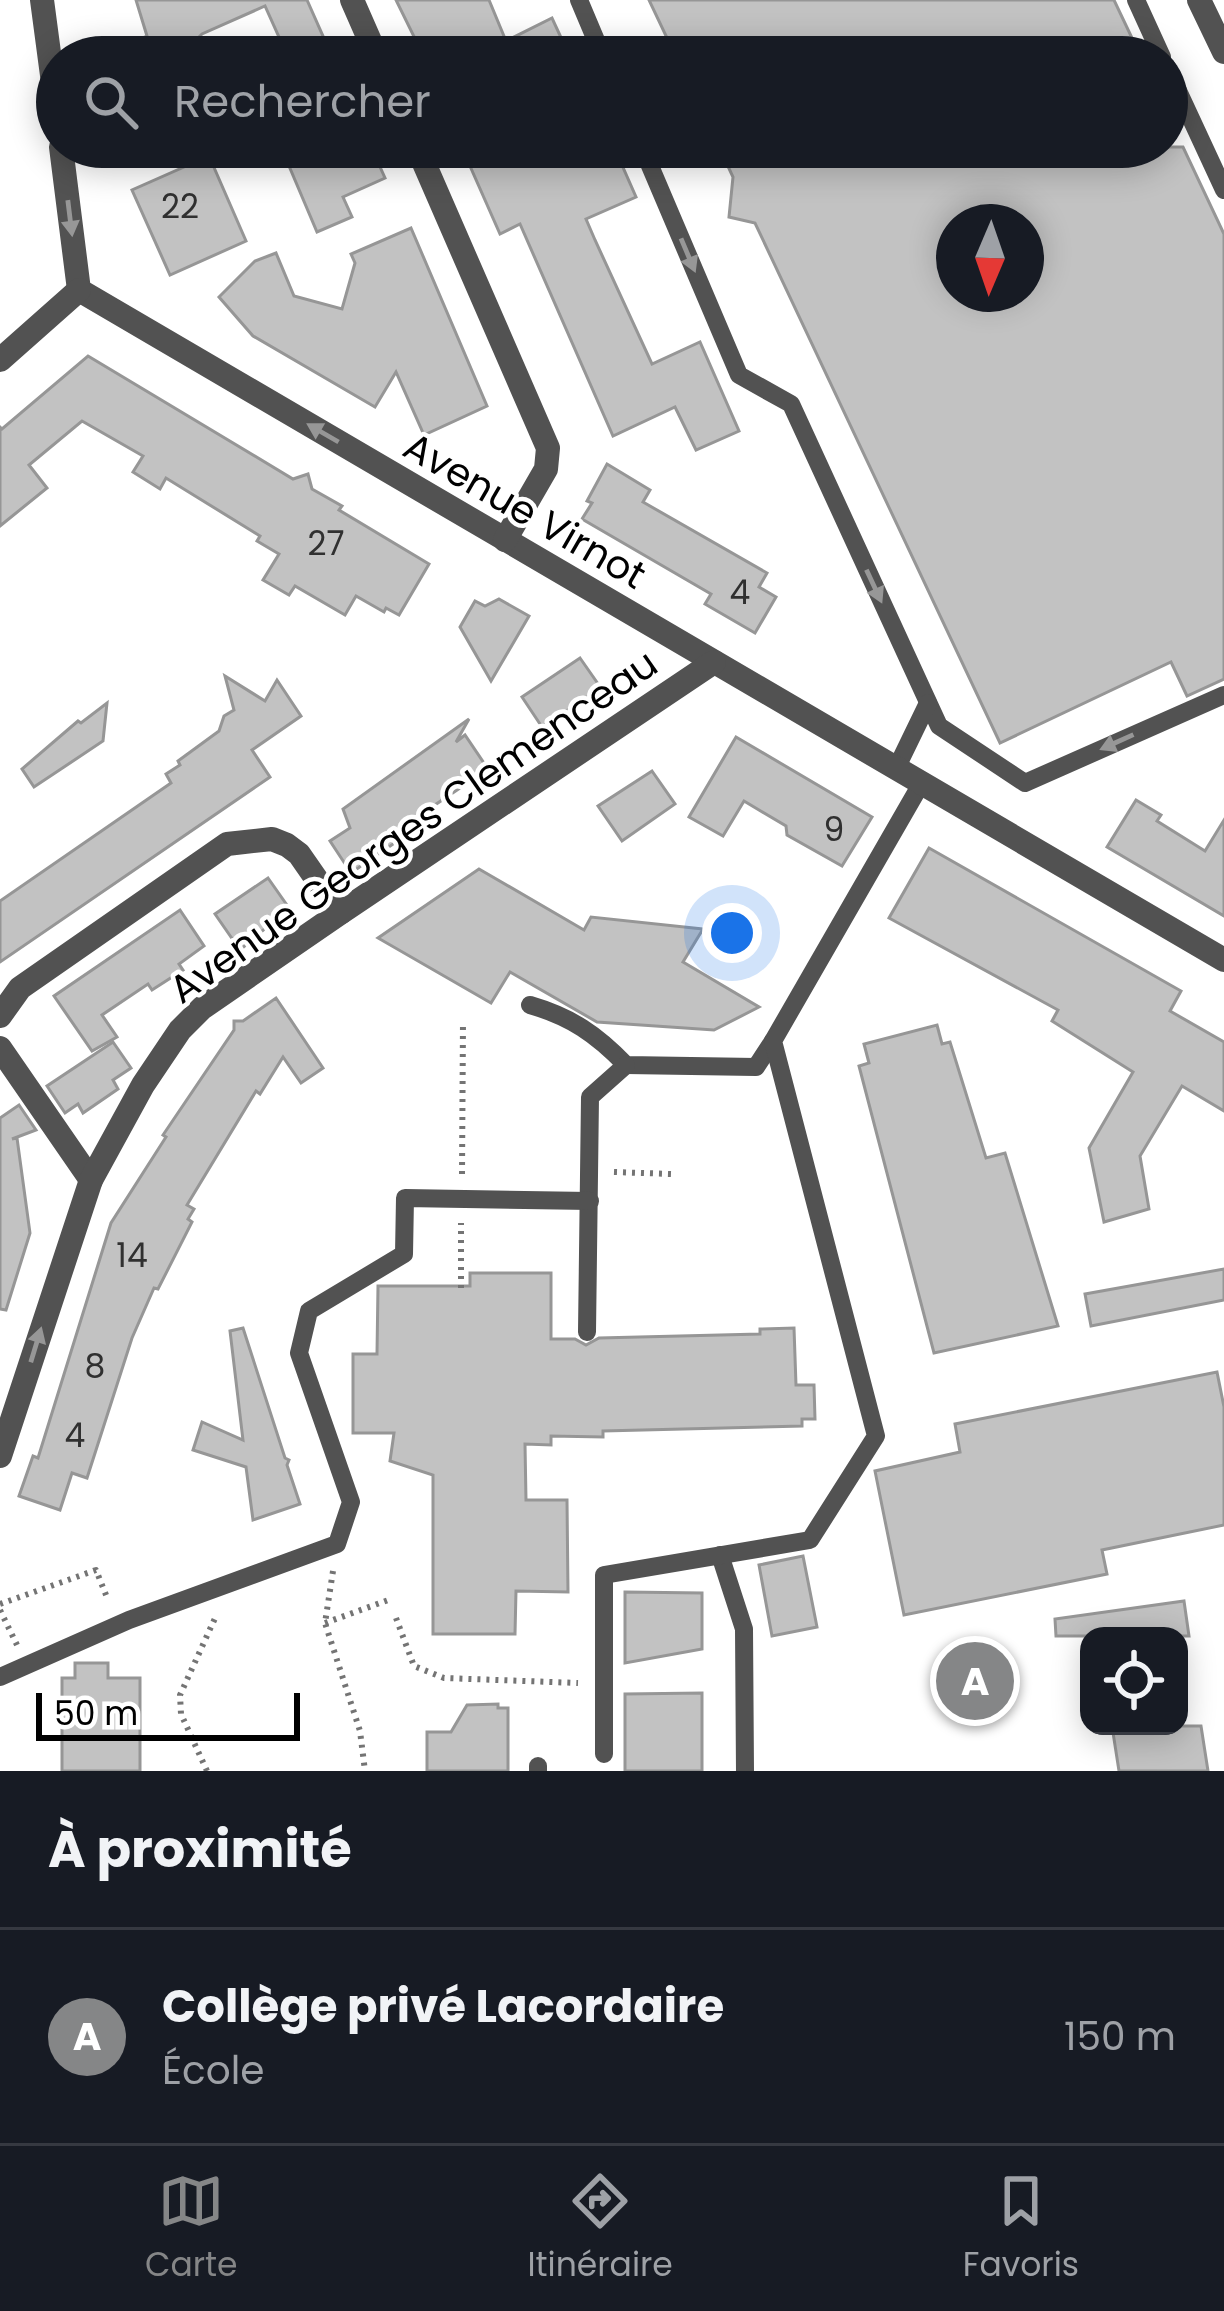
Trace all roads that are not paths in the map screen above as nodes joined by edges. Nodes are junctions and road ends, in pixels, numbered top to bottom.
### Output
1 (42, 0) edge
2 (352, 0) edge
3 (579, 0) edge
4 (1136, 0) edge
5 (1199, 0) edge
6 (47, 36) edge
7 (368, 36) edge
8 (594, 36) edge
9 (1152, 36) edge
10 (1224, 52) edge
11 (1188, 113) edge
12 (65, 168) edge
13 (426, 168) edge
14 (651, 168) edge
15 (1224, 190) edge
16 (80, 290) junction
17 (0, 360) edge
18 (505, 540) junction
19 (714, 662) junction
20 (1224, 695) edge
21 (928, 703) junction
22 (896, 770) junction
23 (921, 784) junction
24 (340, 913) junction
25 (1224, 960) edge
26 (530, 1005) dead end
27 (0, 1016) edge
28 (773, 1041) junction
29 (0, 1048) edge
30 (626, 1065) junction
31 (91, 1180) junction
32 (590, 1201) junction
33 (586, 1332) dead end
34 (0, 1456) edge
35 (720, 1556) junction
36 (0, 1677) edge
37 (604, 1754) dead end
38 (745, 1771) edge

1 - 6 street
2 - 7 street
3 - 8 lane
4 - 9 lane
5 - 10 street
11 - 15 lane
12 -> 16 street
13 - 18 street
14 -> 21 lane
16 - 17 street
18 -> 16 street, Avenue Virnot
18 - 19 street, Avenue Virnot
19 - 22 street, Avenue Virnot
19 - 24 street, Avenue Georges Clemenceau
20 -> 21 lane
21 - 22 lane
22 - 23 street, Avenue Virnot
23 - 25 street, Avenue Virnot
23 - 28 lane
24 - 27 street
24 - 31 street, Avenue Georges Clemenceau
26 - 30 lane
28 - 30 lane
28 - 35 lane
29 - 31 street
30 - 32 lane
34 -> 31 street, Avenue Georges Clemenceau
32 - 33 lane
32 - 36 lane
35 - 37 lane
35 - 38 lane

